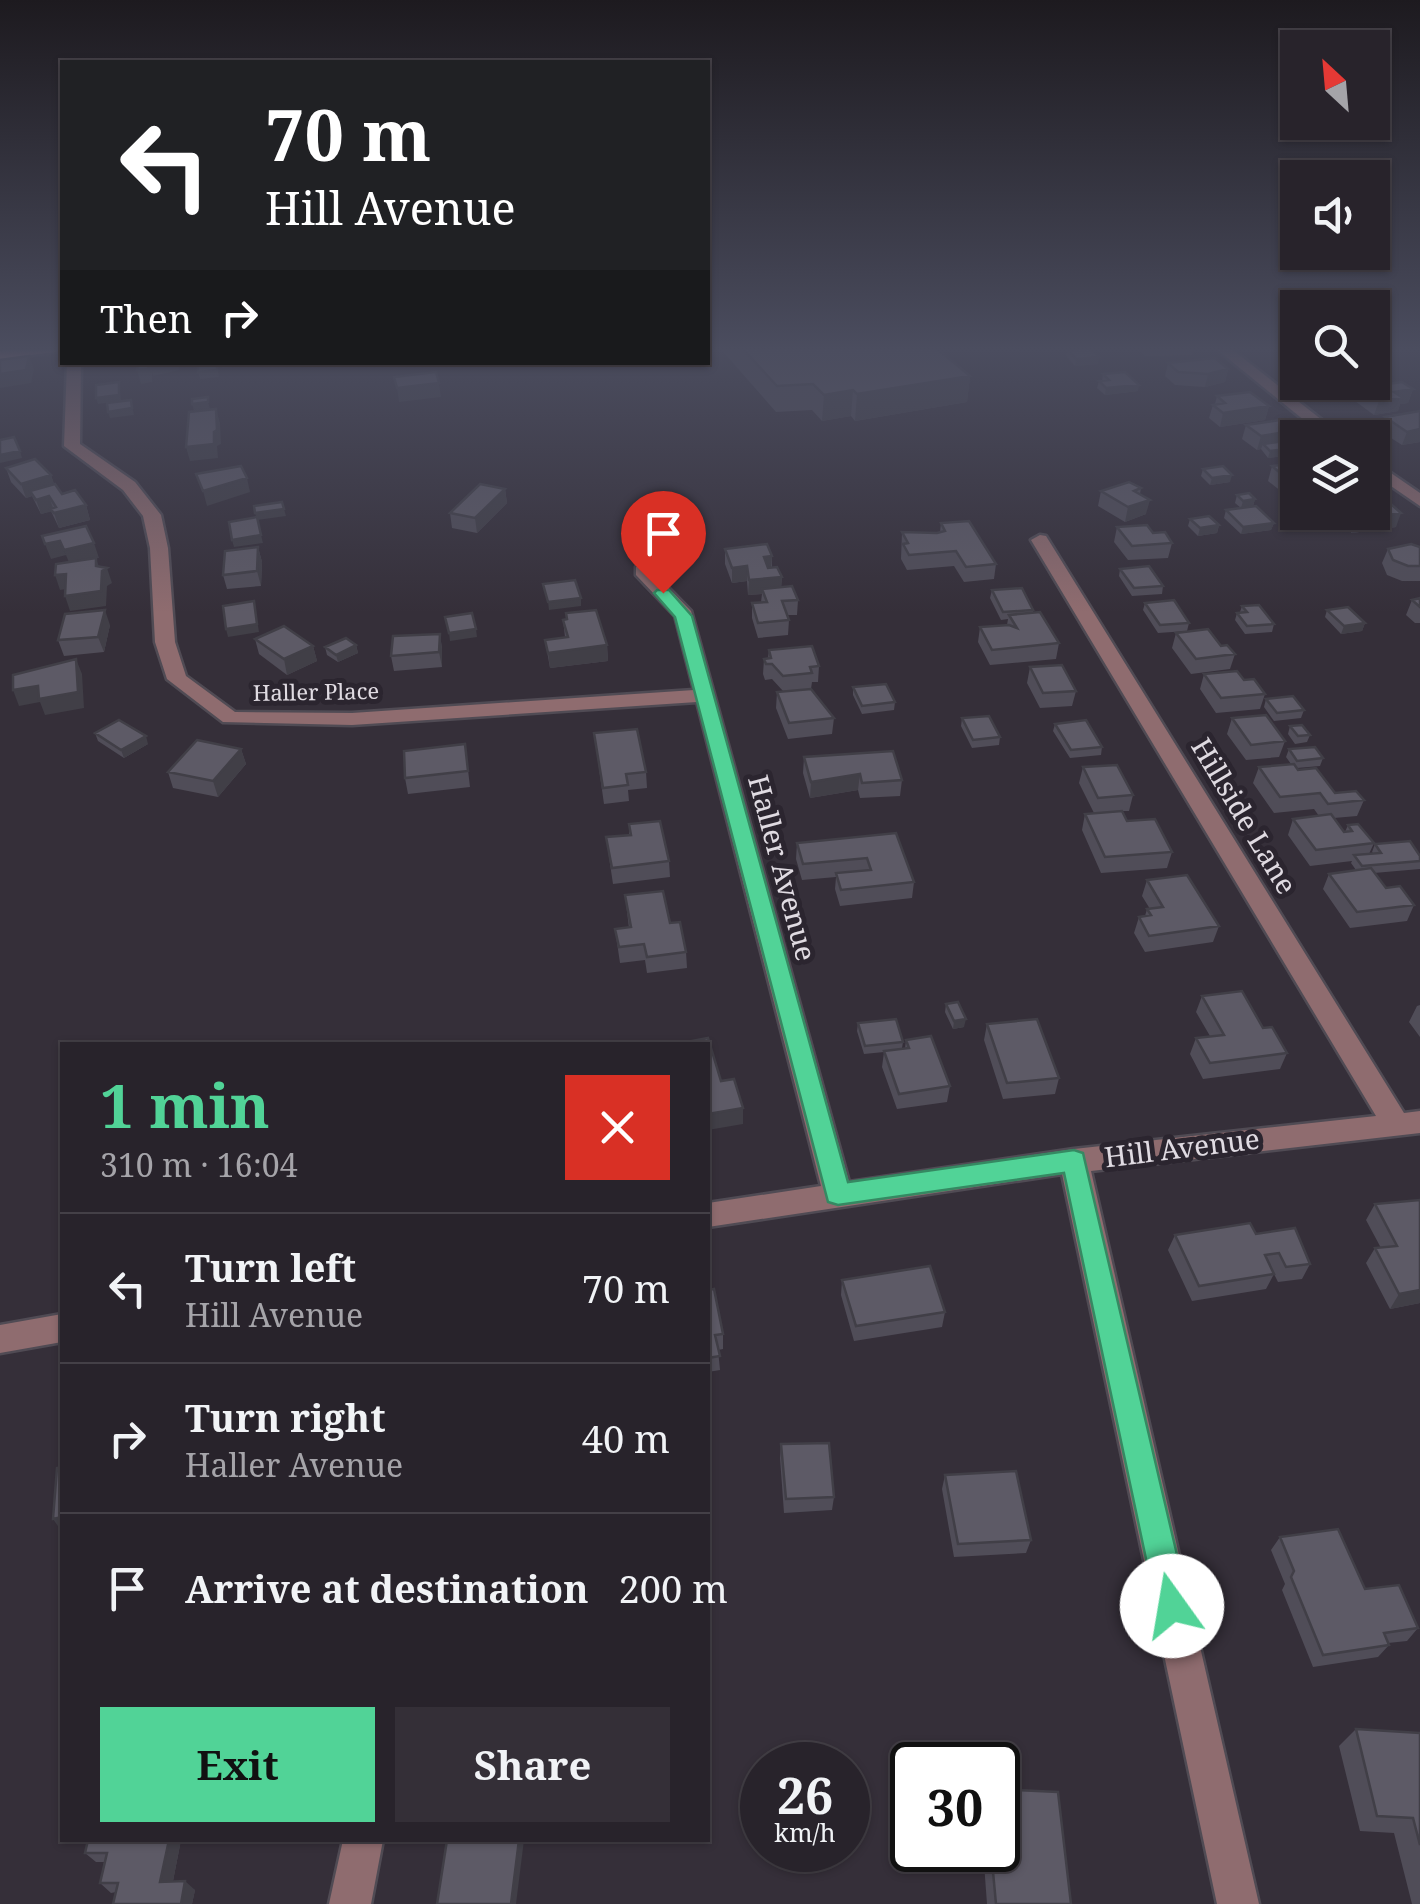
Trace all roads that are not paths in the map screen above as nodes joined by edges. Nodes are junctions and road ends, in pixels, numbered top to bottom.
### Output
1 (72, 436) edge
2 (1390, 478) edge
3 (1420, 501) edge
4 (1040, 540) dead end
5 (642, 571) dead end
6 (705, 695) junction
7 (1408, 1123) edge
8 (1074, 1160) junction
9 (838, 1194) junction
10 (710, 1215) edge
11 (60, 1328) edge
12 (0, 1339) edge
13 (363, 1842) edge
14 (350, 1904) edge
15 (1238, 1904) edge

1 - 6 street, Haller Place
2 - 3 street
4 - 7 street, Hillside Lane
5 - 6 street, Haller Avenue
6 - 9 street, Haller Avenue
7 - 8 street, Hill Avenue
8 - 9 street, Hill Avenue
8 - 15 street
9 - 10 street, Hill Avenue
11 - 12 street
13 - 14 street

